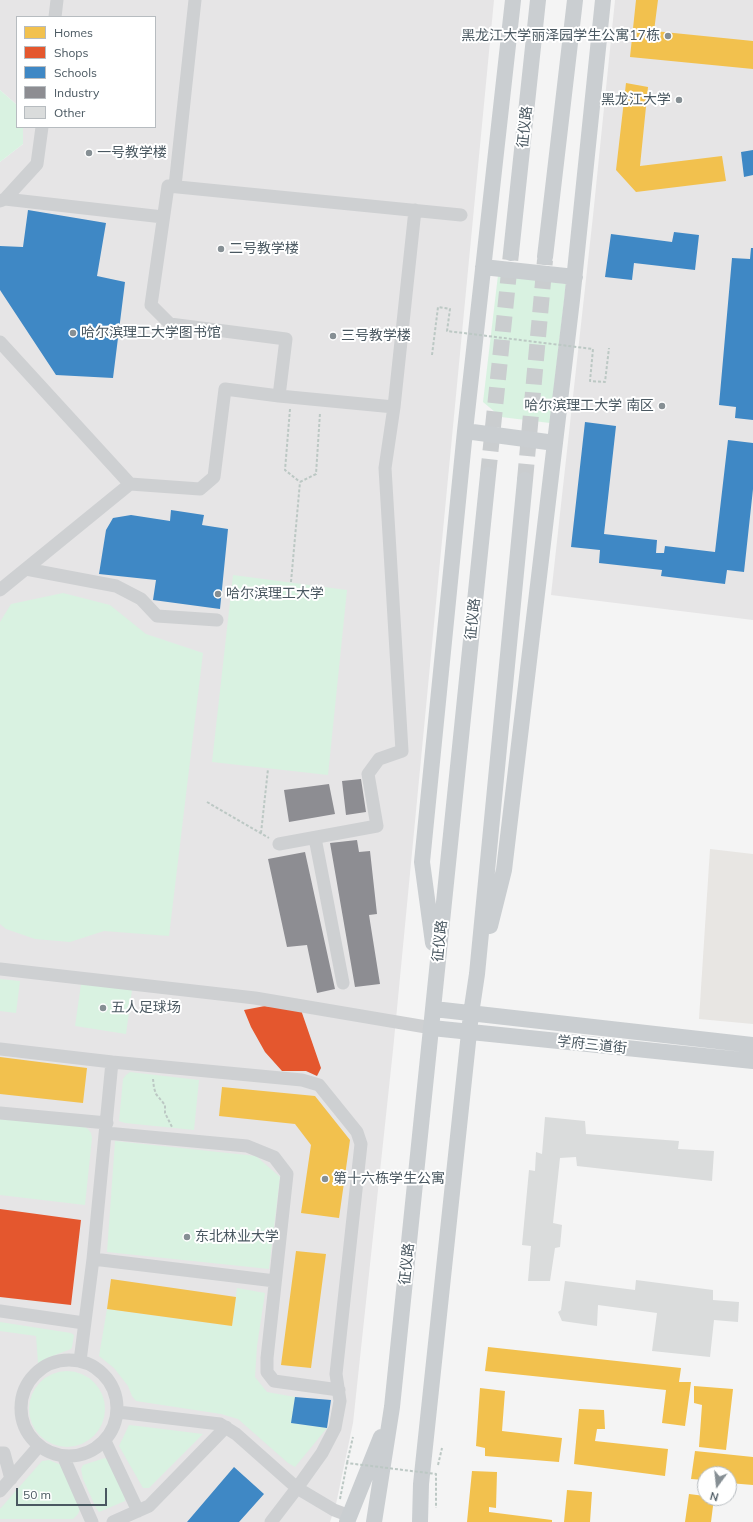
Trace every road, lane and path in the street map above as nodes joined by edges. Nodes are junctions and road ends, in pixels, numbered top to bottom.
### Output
1 (57, 0) edge
2 (195, 0) edge
3 (513, 0) edge
4 (538, 0) edge
5 (575, 0) edge
6 (602, 0) edge
7 (55, 16) edge
8 (42, 128) edge
9 (175, 186) junction
10 (2, 200) edge
11 (415, 210) junction
12 (461, 215) dead end
13 (163, 217) junction
14 (511, 253) tunnel mouth
15 (546, 257) tunnel mouth
16 (483, 267) junction
17 (575, 277) junction
18 (0, 342) edge
19 (609, 348) dead end
20 (432, 355) dead end
21 (285, 397) junction
22 (320, 400) junction
23 (394, 407) junction
24 (465, 431) junction
25 (555, 443) junction
26 (488, 475) tunnel mouth
27 (525, 480) tunnel mouth
28 (300, 482) junction
29 (130, 484) junction
30 (26, 569) junction
31 (291, 582) dead end
32 (0, 590) edge
33 (217, 620) dead end
34 (268, 769) dead end
35 (207, 802) dead end
36 (261, 833) junction
37 (315, 838) junction
38 (279, 844) joint
39 (0, 969) edge
40 (437, 970) junction
41 (477, 974) junction
42 (343, 982) dead end
43 (434, 1009) junction
44 (471, 1014) junction
45 (432, 1028) junction
46 (469, 1032) junction
47 (753, 1045) edge
48 (0, 1049) edge
49 (753, 1061) edge
50 (112, 1062) junction
51 (154, 1066) junction
52 (0, 1113) edge
53 (106, 1128) junction
54 (180, 1140) junction
55 (93, 1259) junction
56 (275, 1281) junction
57 (0, 1311) edge
58 (84, 1323) junction
59 (80, 1361) junction
60 (339, 1390) junction
61 (392, 1407) junction
62 (118, 1412) junction
63 (226, 1427) junction
64 (353, 1438) dead end
65 (105, 1441) junction
66 (39, 1446) junction
67 (442, 1448) dead end
68 (0, 1452) edge
69 (63, 1456) junction
70 (347, 1464) junction
71 (436, 1474) junction
72 (11, 1479) junction
73 (421, 1484) junction
74 (297, 1488) junction
75 (0, 1491) edge
76 (340, 1499) dead end
77 (436, 1508) dead end
78 (138, 1511) junction
79 (348, 1519) edge
80 (273, 1521) edge
81 (92, 1522) edge
82 (113, 1522) edge
83 (374, 1522) edge
84 (413, 1522) edge
85 (420, 1522) edge

1 - 7 street
2 - 9 street
3 - 16 main road
4 - 14 main road, 征仪路
5 - 15 main road
6 - 17 main road
8 - 10 street
9 - 11 street
9 - 13 street
10 - 13 street
11 - 12 street
11 - 23 street
13 - 21 street
16 - 17 main road
16 - 24 main road
17 - 25 main road
18 - 29 street
19 - 20 path, bridge
21 - 22 street
21 - 28 path
21 - 29 street
22 - 23 street
22 - 28 path
23 - 37 street
24 - 25 main road
24 - 40 main road
25 - 41 main road
26 - 40 main road, 征仪路
27 - 41 main road
28 - 31 path
29 - 30 street
30 - 32 street
30 - 33 street
34 - 36 path
35 - 36 path
36 - 38 path
37 - 38 street
37 - 42 street
39 - 45 street
40 - 43 main road, 征仪路
41 - 44 main road
43 - 44 main road, 学府三道街
43 - 45 main road, 征仪路
44 - 46 main road
44 - 47 main road, 学府三道街
45 - 46 main road, 学府三道街
45 - 61 main road, 征仪路
46 - 49 main road, 学府三道街
46 - 73 main road
48 - 50 street
50 - 51 street
50 - 53 street
51 - 54 path
51 - 60 street
52 - 53 street
53 - 54 street
53 - 55 street
54 - 56 street
55 - 56 street
55 - 58 street
56 - 60 street
57 - 58 street
58 - 59 street
59 - 62 street
59 - 66 street
60 - 74 street
61 - 79 main road
61 - 83 main road
62 - 63 street
62 - 65 street
63 - 74 street
63 - 78 street
64 - 70 path
65 - 69 street
65 - 78 street
66 - 69 street
66 - 72 street
67 - 71 path
68 - 72 street
69 - 81 street
70 - 71 path, bridge
70 - 76 path, bridge
71 - 77 path, bridge
72 - 75 street
73 - 84 main road
73 - 85 main road
74 - 79 street
74 - 80 street
78 - 82 street

